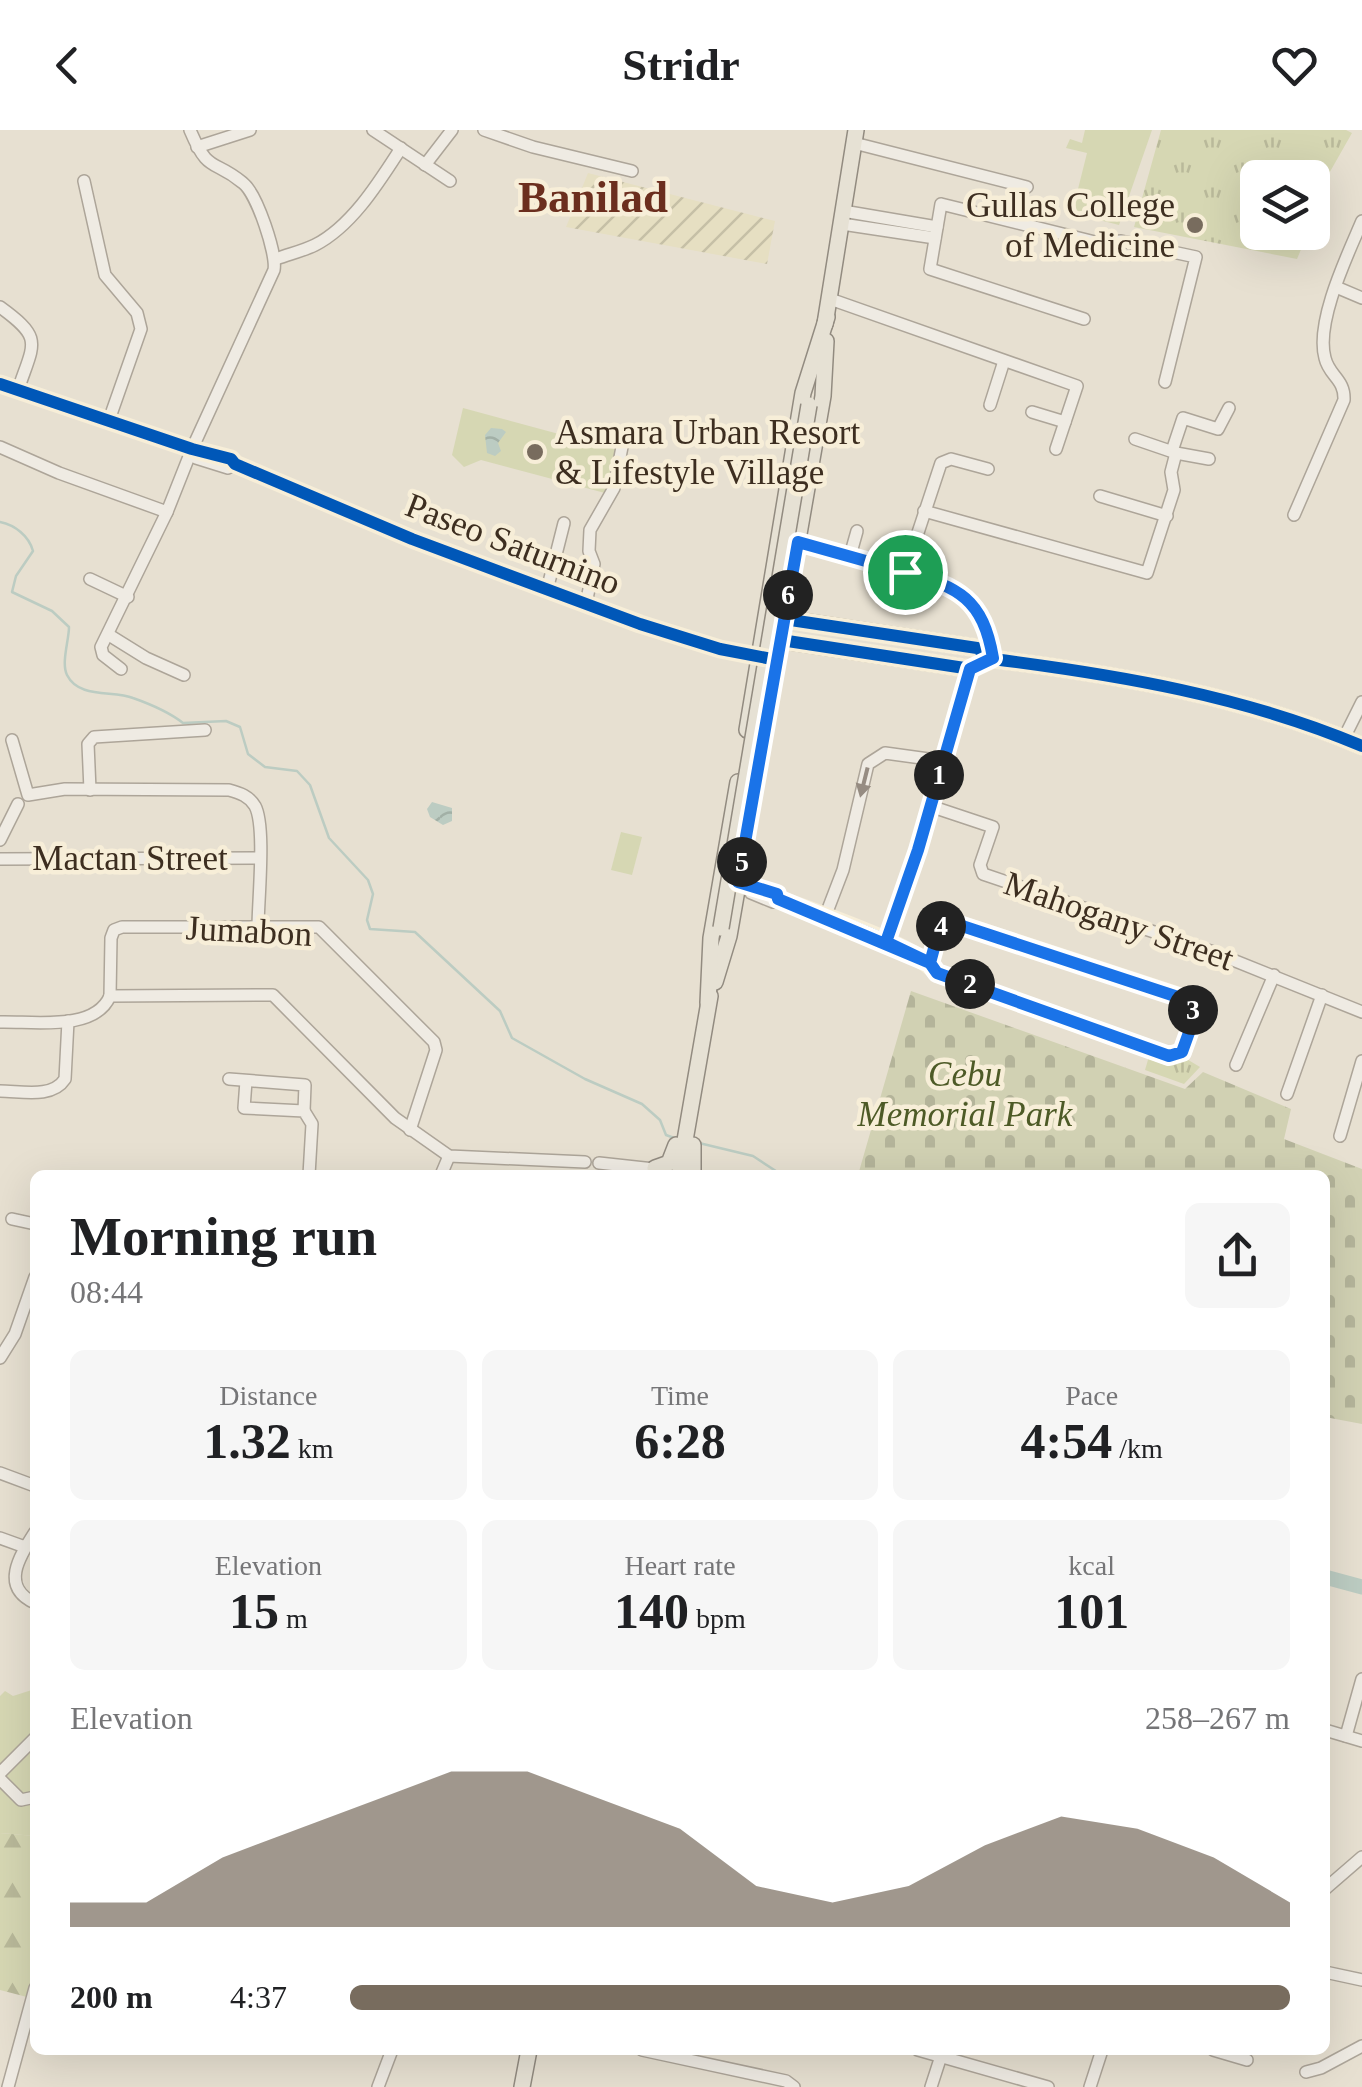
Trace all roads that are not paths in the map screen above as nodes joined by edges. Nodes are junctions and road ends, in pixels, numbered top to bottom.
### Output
1 (190, 130) edge
2 (250, 130) edge
3 (373, 130) edge
4 (452, 130) edge
5 (484, 130) edge
6 (855, 137) edge
7 (197, 146) junction
8 (401, 148) junction
9 (425, 165) junction
10 (632, 171) dead end
11 (84, 181) dead end
12 (450, 182) dead end
13 (1027, 187) dead end
14 (842, 217) junction
15 (1362, 220) edge
16 (936, 232) junction
17 (276, 258) junction
18 (1336, 288) junction
19 (1362, 298) edge
20 (830, 299) junction
21 (0, 307) edge
22 (827, 317) junction
23 (1084, 319) dead end
24 (1004, 360) junction
25 (1165, 382) dead end
26 (0, 384) edge
27 (18, 390) junction
28 (990, 405) dead end
29 (1230, 408) dead end
30 (1032, 412) dead end
31 (109, 420) junction
32 (1065, 422) junction
33 (1135, 439) dead end
34 (0, 447) edge
35 (622, 447) dead end
36 (192, 449) junction
37 (1056, 449) dead end
38 (1174, 452) junction
39 (1209, 458) dead end
40 (988, 469) dead end
41 (1100, 496) dead end
42 (924, 510) junction
43 (167, 512) junction
44 (1166, 516) junction
45 (1294, 516) dead end
46 (564, 523) dead end
47 (857, 531) dead end
48 (778, 536) junction
49 (798, 542) junction
50 (850, 556) junction
51 (905, 572) junction
52 (772, 574) junction
53 (791, 577) junction
54 (90, 579) dead end
55 (547, 590) junction
56 (128, 597) junction
57 (586, 604) junction
58 (766, 616) junction
59 (784, 619) junction
60 (109, 635) junction
61 (762, 637) junction
62 (781, 640) junction
63 (823, 646) junction
64 (758, 657) junction
65 (993, 658) junction
66 (777, 660) junction
67 (120, 669) dead end
68 (970, 669) junction
69 (184, 675) dead end
70 (773, 682) junction
71 (1362, 702) edge
72 (205, 730) dead end
73 (1344, 738) junction
74 (12, 740) dead end
75 (1362, 746) edge
76 (744, 750) junction
77 (761, 753) junction
78 (943, 761) junction
79 (738, 781) junction
80 (756, 784) junction
81 (90, 790) junction
82 (18, 804) dead end
83 (930, 806) junction
84 (0, 840) edge
85 (259, 858) junction
86 (0, 859) edge
87 (744, 885) junction
88 (825, 917) junction
89 (258, 927) junction
90 (886, 942) junction
91 (930, 963) junction
92 (1274, 975) junction
93 (1322, 995) junction
94 (110, 996) junction
95 (708, 1003) junction
96 (1362, 1012) edge
97 (68, 1020) junction
98 (0, 1022) edge
99 (699, 1056) junction
100 (1362, 1061) edge
101 (1236, 1065) dead end
102 (230, 1080) dead end
103 (246, 1081) junction
104 (0, 1091) edge
105 (1287, 1094) dead end
106 (304, 1111) junction
107 (689, 1115) junction
108 (410, 1130) junction
109 (1340, 1136) dead end
110 (684, 1151) junction
111 (449, 1156) junction
112 (585, 1162) dead end
113 (599, 1163) dead end
114 (655, 1168) junction
115 (309, 1170) edge
116 (443, 1170) edge
117 (662, 1170) edge
118 (681, 1170) edge
119 (691, 1170) edge
120 (12, 1219) dead end
121 (30, 1223) edge
122 (30, 1292) edge
123 (0, 1358) edge
124 (0, 1472) edge
125 (30, 1484) edge
126 (0, 1538) edge
127 (30, 1540) edge
128 (25, 1548) junction
129 (30, 1601) edge
130 (1362, 1679) edge
131 (1330, 1731) edge
132 (1346, 1736) junction
133 (1362, 1740) edge
134 (30, 1743) edge
135 (0, 1776) edge
136 (30, 1799) edge
137 (1362, 1857) edge
138 (1330, 1885) edge
139 (1330, 1973) edge
140 (1362, 1980) edge
141 (30, 2006) edge
142 (1362, 2046) edge
143 (390, 2055) edge
144 (528, 2055) edge
145 (666, 2055) edge
146 (728, 2055) edge
147 (942, 2055) edge
148 (945, 2055) edge
149 (1100, 2055) edge
150 (1230, 2055) edge
151 (1247, 2060) dead end
152 (725, 2067) junction
153 (1306, 2072) dead end
154 (9, 2082) edge
155 (22, 2087) edge
156 (378, 2087) edge
157 (522, 2087) edge
158 (794, 2087) edge
159 (931, 2087) edge
160 (1048, 2087) edge
161 (1090, 2087) edge

1 - 7 street
2 - 7 street
3 - 8 street
4 - 9 street
5 - 10 street
6 - 13 street
6 - 14 main road
7 - 17 street
8 - 9 street
8 - 17 street
9 - 12 street
11 - 31 street
14 - 16 street
14 - 20 main road
15 - 18 street
16 - 23 street
16 - 25 street
17 - 36 street
18 - 19 street
18 - 45 street
20 - 22 main road
20 - 24 street
21 - 27 street
22 - 48 main road
22 - 49 main road
22 - 95 main road, bridge
24 - 28 street
24 - 32 street
26 - 27 street, Paseo Saturnino
27 - 31 street, Paseo Saturnino
29 - 38 street
30 - 32 street
31 - 36 street, Paseo Saturnino
32 - 37 street
33 - 38 street
34 - 43 street
35 - 57 street
36 - 43 street
36 - 55 street, Paseo Saturnino
38 - 39 street
38 - 44 street
40 - 42 street
41 - 44 street
42 - 44 street
42 - 51 street
43 - 56 street
46 - 55 street
47 - 50 street
48 - 49 street
48 - 52 main road
49 - 50 street
49 - 53 main road
50 - 51 street
51 - 65 street
52 - 53 main road
52 - 58 main road
53 - 59 main road
54 - 56 street
55 - 57 street, Paseo Saturnino
56 - 60 street
57 - 64 street, Paseo Saturnino
58 - 59 main road
58 - 61 main road
59 - 62 main road
59 - 65 main road
60 - 67 street
60 - 69 street
61 - 62 main road
61 - 64 main road
62 - 63 main road
62 - 66 main road
63 - 68 main road
63 - 70 main road
64 - 66 street, Paseo Saturnino
64 - 76 main road
65 - 68 main road
65 - 73 main road
66 - 70 main road
68 - 78 street
70 - 77 main road
71 - 73 street
72 - 81 street
73 - 75 main road
74 - 81 street
76 - 77 main road
76 - 79 main road
77 - 80 main road
78 - 83 street
78 -> 88 street
79 - 80 main road
79 - 95 main road
80 - 87 main road
81 - 85 street
82 - 84 street
83 - 90 street
83 - 92 street, Mahogany Street
85 - 86 street, Mactan Street
85 - 89 street
87 - 88 street
87 - 95 main road
88 - 90 street
89 - 94 street, Jumabon
89 - 108 street, Jumabon
90 - 91 street
91 - 91 street
92 - 93 street, Mahogany Street
92 - 101 street
93 - 96 street, Mahogany Street
93 - 105 street
94 - 97 street
94 - 108 street
95 - 99 main road
97 - 98 street
97 - 104 street
99 - 107 main road
99 - 107 main road
100 - 109 street
102 - 103 street
103 - 106 street
103 - 106 street
106 - 115 street
107 - 110 main road
108 - 111 street
110 - 114 main road
110 - 118 main road
110 - 119 main road
111 - 112 street
111 - 116 street
113 - 114 street
114 - 117 street
120 - 121 street
122 - 123 street
124 - 125 street
126 - 128 street
127 - 128 street
128 - 129 street
130 - 132 street
131 - 132 street
132 - 133 street
134 - 135 street
135 - 136 street
137 - 138 street
139 - 140 street
141 - 154 street
142 - 153 street
143 - 156 street
144 - 157 main road
145 - 152 street
146 - 152 street
147 - 159 street
148 - 160 street
149 - 161 street
150 - 151 street
152 - 158 street
154 - 155 street

